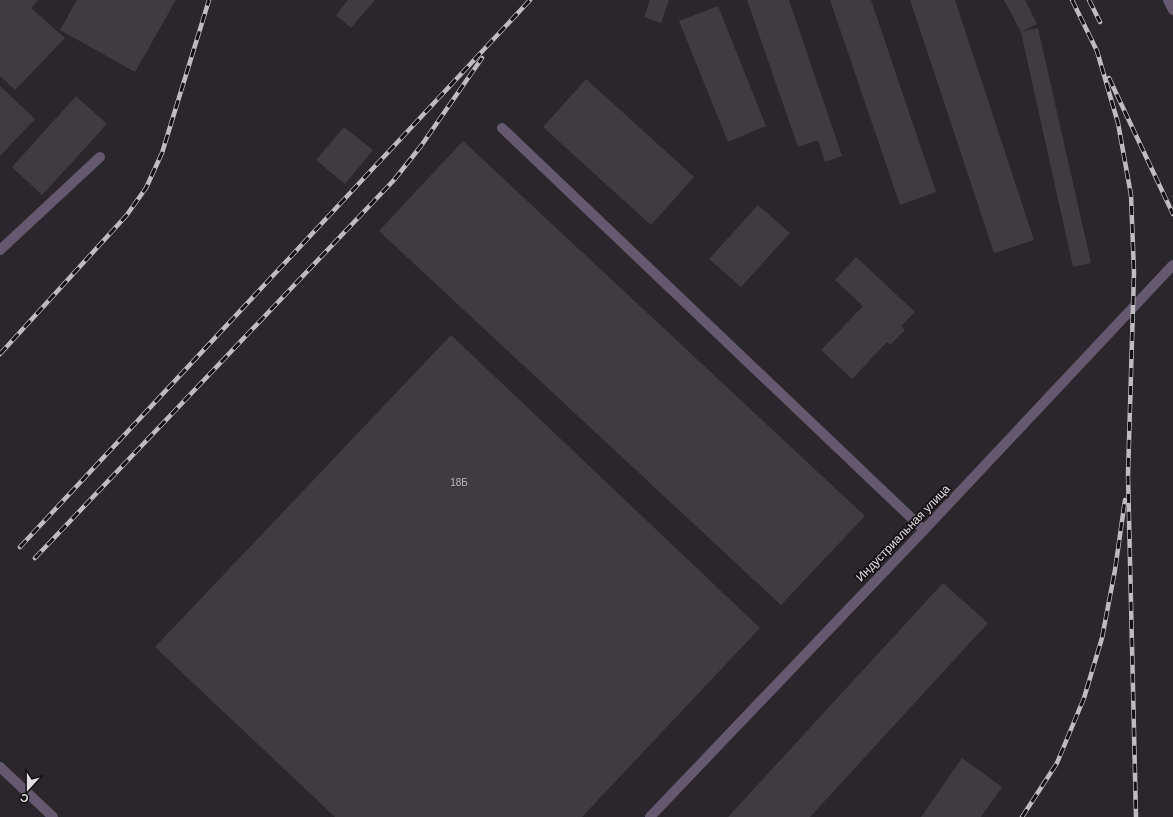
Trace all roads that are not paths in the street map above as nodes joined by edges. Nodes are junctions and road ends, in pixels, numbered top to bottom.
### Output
1 (1168, 0) edge
2 (1173, 10) edge
3 (502, 128) dead end
4 (100, 157) dead end
5 (0, 250) edge
6 (1173, 265) edge
7 (924, 530) junction
8 (0, 766) edge
9 (53, 817) edge
10 (650, 817) edge

1 - 2 street
3 - 7 street
4 - 5 street
6 - 7 street, Индустриальная улица
7 - 10 street, Индустриальная улица
8 - 9 street

